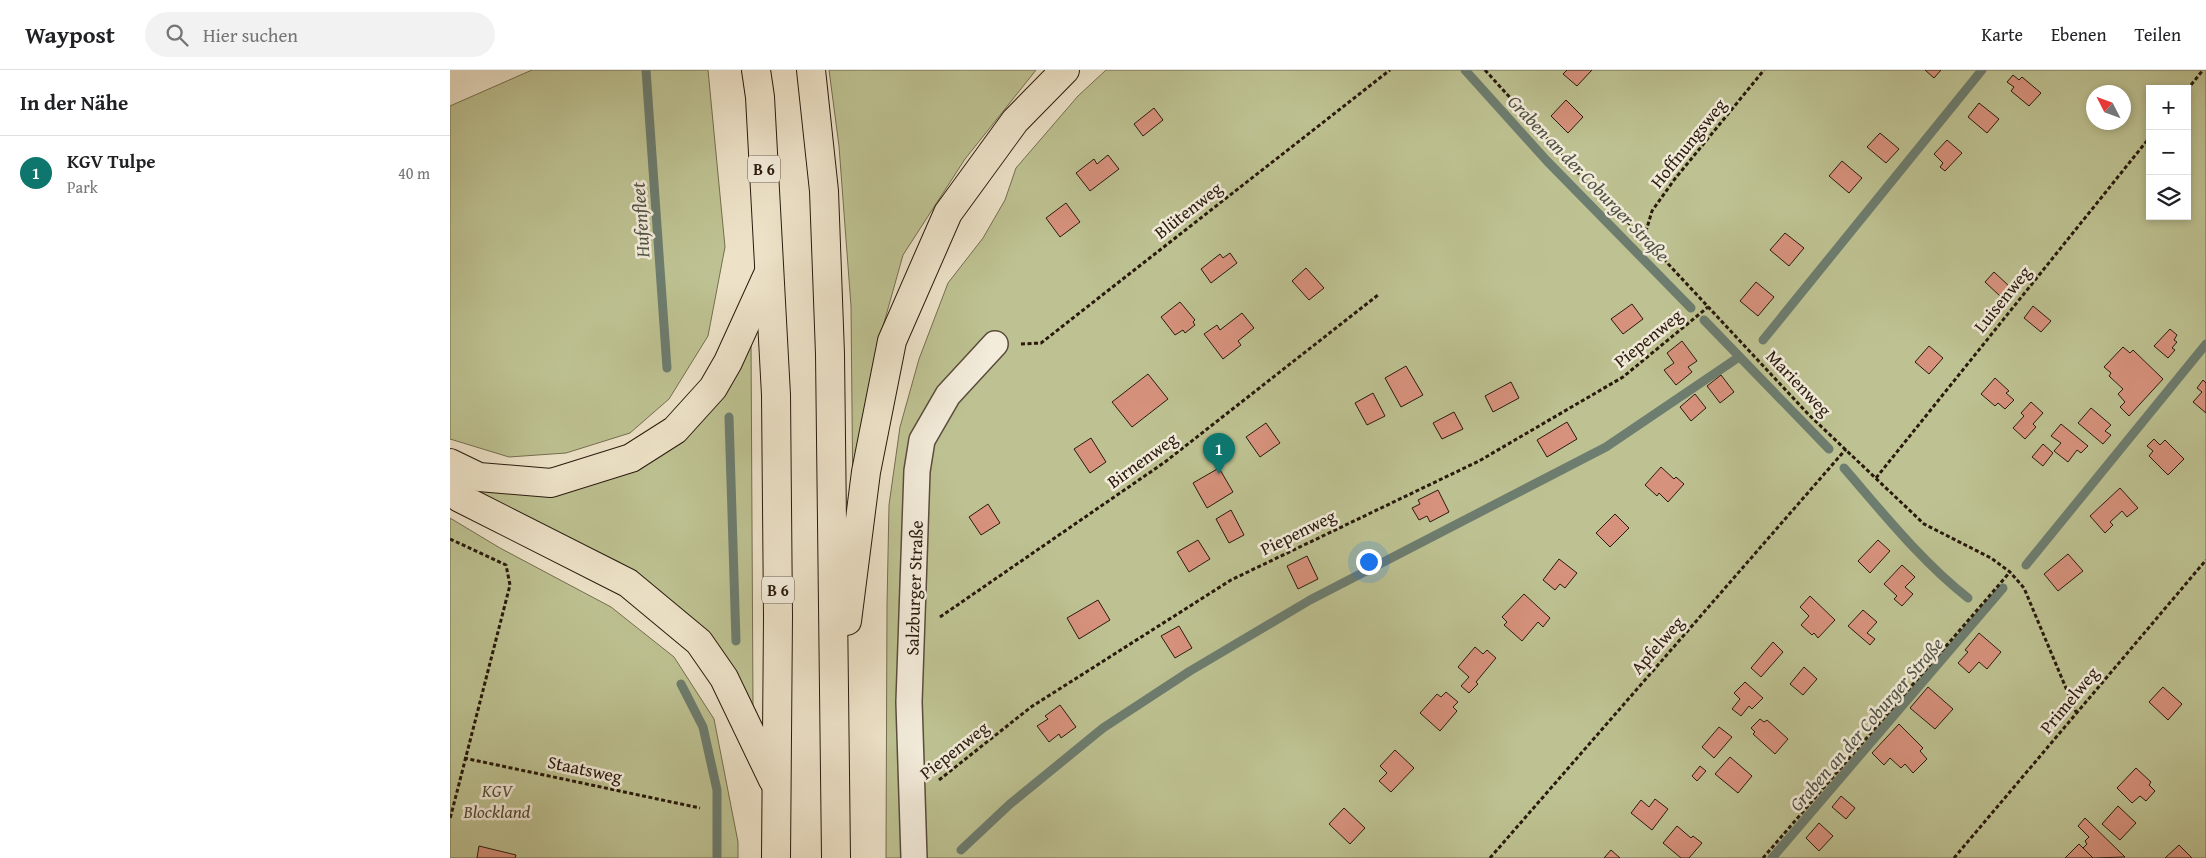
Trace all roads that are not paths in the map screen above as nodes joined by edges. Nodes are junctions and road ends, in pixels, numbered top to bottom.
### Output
1 (756, 70) edge
2 (811, 70) edge
3 (1065, 70) edge
4 (770, 268) junction
5 (995, 344) road end
6 (450, 463) edge
7 (450, 488) edge
8 (835, 722) junction
9 (776, 786) junction
10 (776, 858) edge
11 (836, 858) edge
12 (914, 858) edge

1 - 4 highway, B 6
2 - 8 highway
3 - 8 highway
4 - 6 highway
4 - 9 highway, B 6
5 - 12 street, Salzburger Straße
7 - 9 highway
8 - 11 highway
9 - 10 highway, B 6

